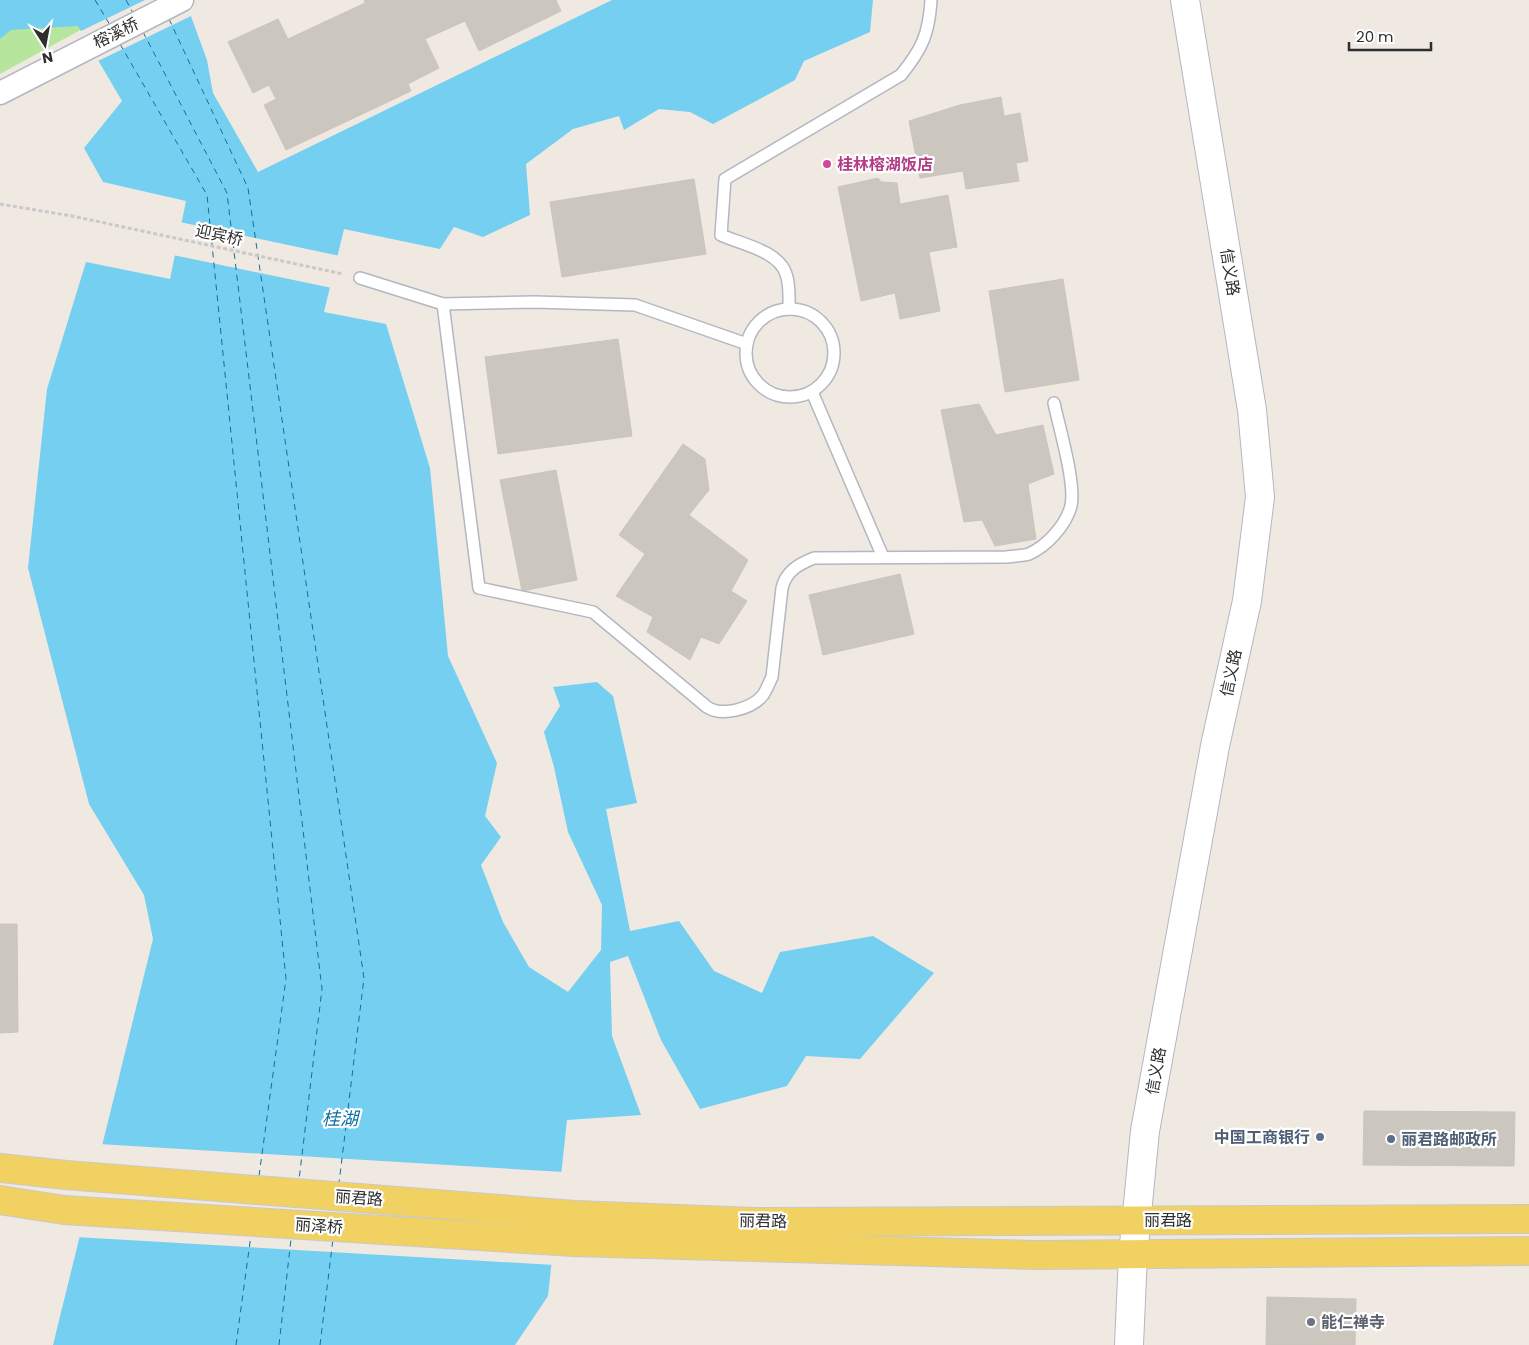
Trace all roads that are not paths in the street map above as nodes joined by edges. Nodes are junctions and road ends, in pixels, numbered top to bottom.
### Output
1 (182, 0) edge
2 (931, 0) edge
3 (1186, 0) edge
4 (0, 93) edge
5 (360, 278) road end
6 (443, 304) junction
7 (790, 309) junction
8 (747, 344) junction
9 (812, 392) junction
10 (1054, 403) dead end
11 (883, 557) junction
12 (0, 1168) edge
13 (0, 1200) edge
14 (1136, 1220) junction
15 (1529, 1220) edge
16 (574, 1242) joint
17 (1529, 1251) edge
18 (1133, 1255) junction
19 (1129, 1345) edge

1 - 4 street, 榕溪桥
2 - 7 lane
3 - 14 main road, 信义路
5 - 6 lane
6 - 8 lane
6 - 11 lane
7 - 8 lane
7 - 9 lane
8 - 9 lane
9 - 11 lane
10 - 11 lane
12 - 14 main road, 丽君路
13 - 16 main road, 丽泽桥
14 - 15 main road, 丽君路
14 - 18 main road, 信义路
16 - 18 main road, 丽君路
17 - 18 main road, 丽君路
18 - 19 main road, 信义路

